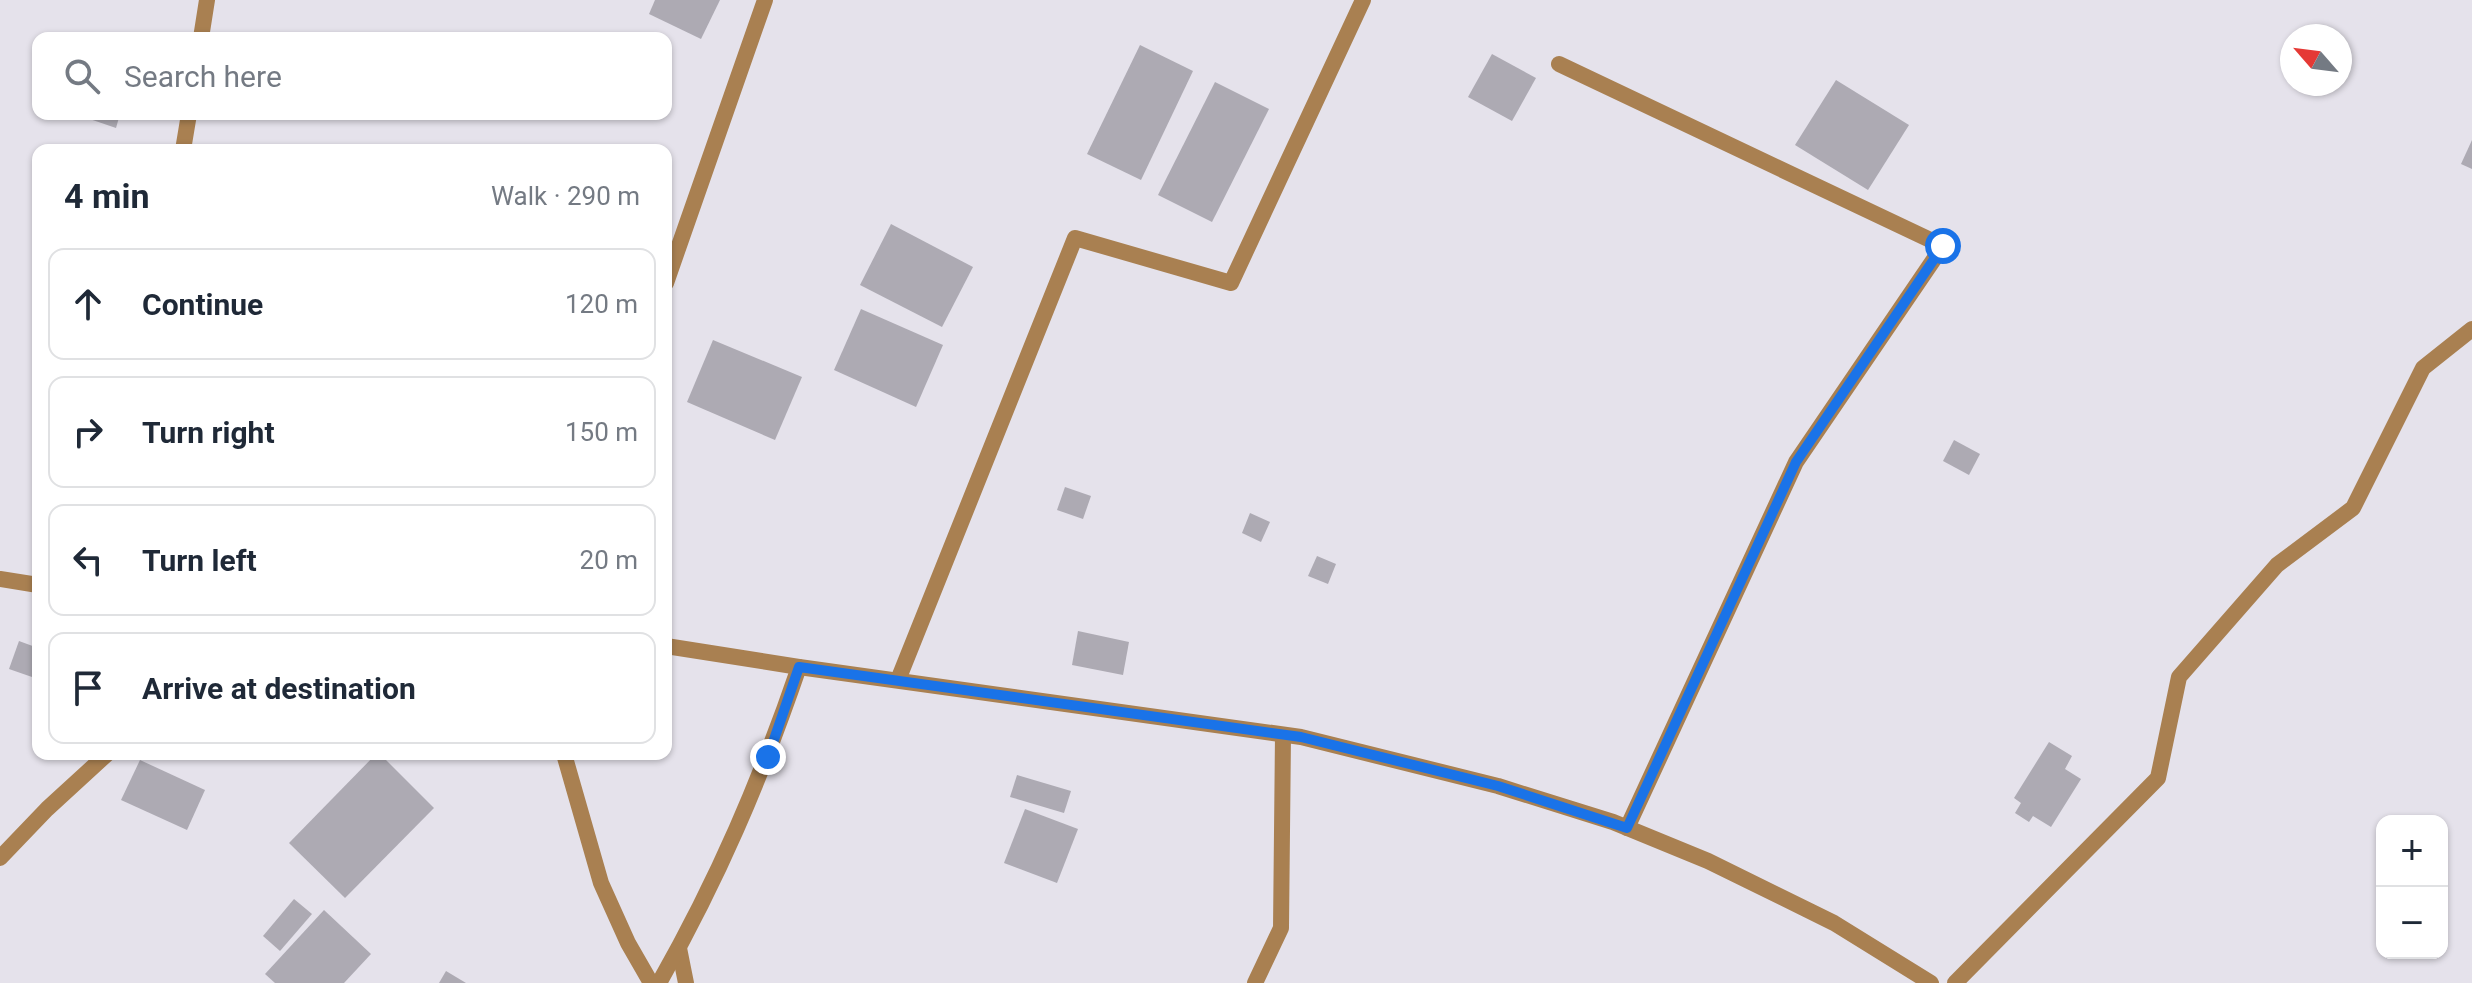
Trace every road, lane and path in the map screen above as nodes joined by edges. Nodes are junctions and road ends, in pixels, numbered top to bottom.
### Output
1 (207, 0) edge
2 (765, 0) edge
3 (1363, 0) edge
4 (202, 32) edge
5 (1559, 64) dead end
6 (188, 120) edge
7 (184, 144) edge
8 (672, 266) edge
9 (2472, 329) edge
10 (0, 579) edge
11 (32, 581) edge
12 (672, 647) edge
13 (799, 667) junction
14 (898, 680) junction
15 (1283, 735) junction
16 (100, 760) edge
17 (566, 760) edge
18 (1627, 828) junction
19 (0, 858) edge
20 (679, 948) junction
21 (651, 983) edge
22 (659, 983) edge
23 (686, 983) edge
24 (1255, 983) edge
25 (1931, 983) edge
26 (1955, 983) edge

1 - 4 street
2 - 8 street
3 - 14 street
5 - 18 street
6 - 7 street
9 - 26 street
10 - 11 street
12 - 13 street
13 - 14 street
13 - 20 street
14 - 15 street
15 - 18 street
15 - 24 street
16 - 19 street
17 - 21 street
18 - 25 street
20 - 22 street
20 - 23 street

